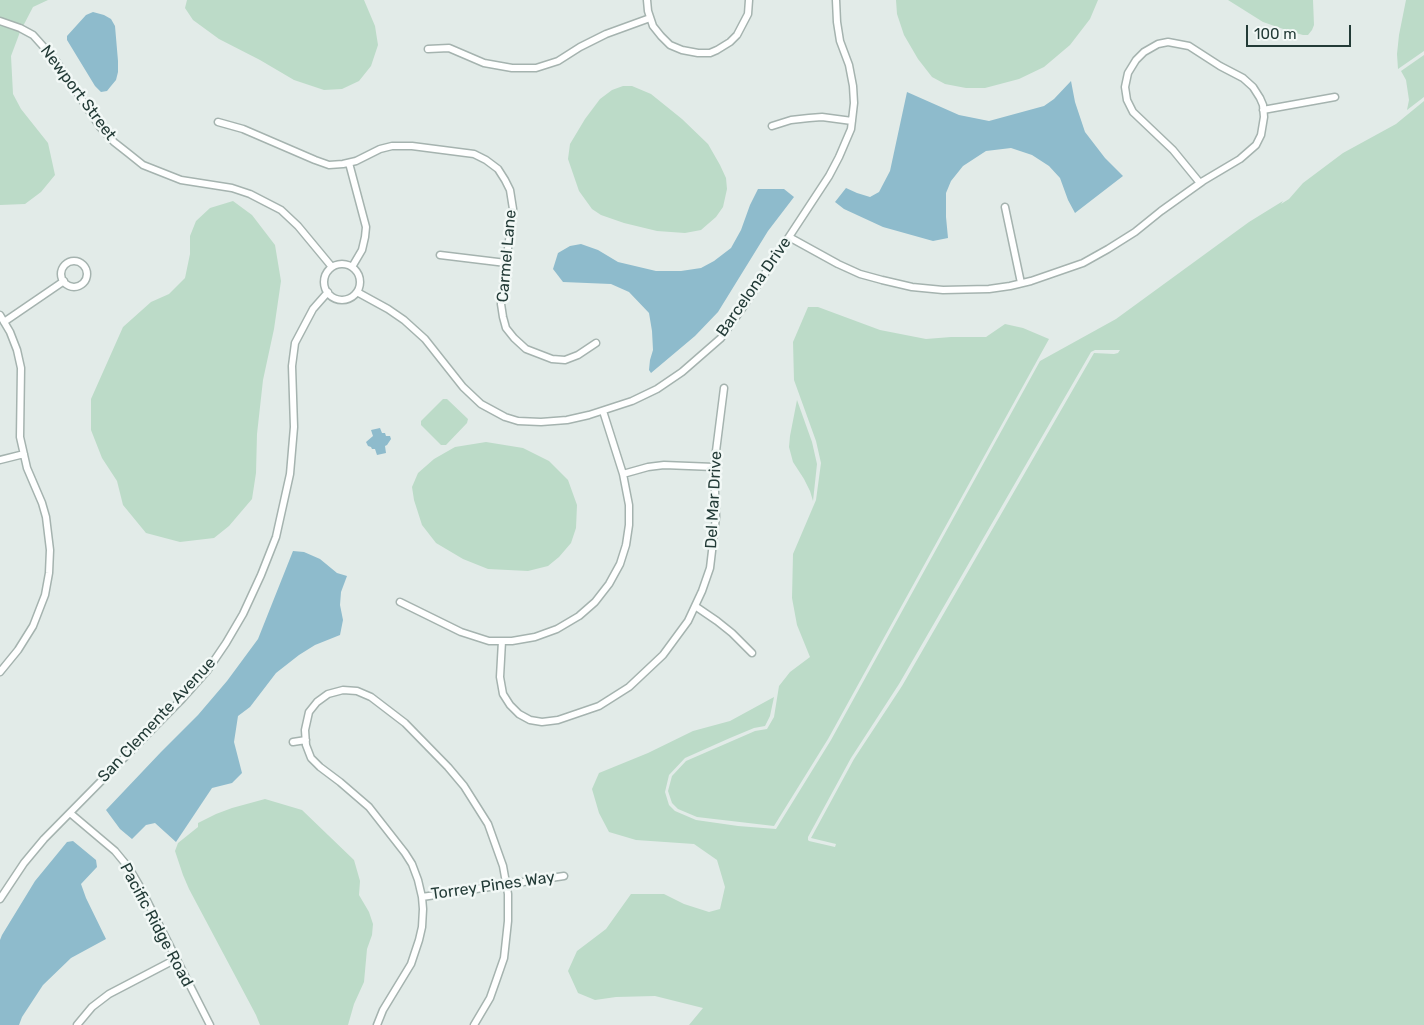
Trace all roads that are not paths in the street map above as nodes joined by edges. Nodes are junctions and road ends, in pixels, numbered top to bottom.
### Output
1 (647, 0) edge
2 (749, 0) edge
3 (836, 0) edge
4 (650, 18) junction
5 (0, 21) edge
6 (428, 49) dead end
7 (1335, 98) dead end
8 (1263, 110) junction
9 (852, 121) junction
10 (218, 122) dead end
11 (772, 126) dead end
12 (349, 163) junction
13 (1200, 184) junction
14 (1005, 207) dead end
15 (789, 237) junction
16 (440, 255) dead end
17 (506, 263) junction
18 (332, 267) junction
19 (352, 267) junction
20 (64, 282) junction
21 (1021, 283) junction
22 (328, 292) junction
23 (357, 292) junction
24 (0, 315) edge
25 (4, 322) junction
26 (596, 343) dead end
27 (724, 388) dead end
28 (603, 411) junction
29 (24, 454) junction
30 (0, 460) edge
31 (714, 467) junction
32 (623, 474) junction
33 (400, 602) dead end
34 (695, 606) junction
35 (502, 641) junction
36 (752, 653) dead end
37 (0, 672) edge
38 (306, 740) junction
39 (293, 742) dead end
40 (70, 813) junction
41 (564, 876) dead end
42 (506, 884) junction
43 (422, 897) junction
44 (0, 900) edge
45 (176, 959) junction
46 (77, 1025) edge
47 (210, 1025) edge
48 (377, 1025) edge
49 (474, 1025) edge

1 - 4 street
2 - 4 street
3 - 9 street, Barcelona Drive
4 - 6 street
5 - 18 street, Newport Street
7 - 8 street
8 - 13 street
8 - 13 street
9 - 11 street
9 - 15 street, Barcelona Drive
10 - 12 street, Carmel Lane
12 - 17 street, Carmel Lane
12 - 19 street
13 - 21 street
14 - 21 street
15 - 21 street
15 - 28 street, Barcelona Drive
16 - 17 street
17 - 26 street, Carmel Lane
18 - 19 street
18 - 22 street
19 - 23 street
20 - 20 street
20 - 25 street
22 - 23 street
22 - 40 street, San Clemente Avenue
23 - 28 street, Barcelona Drive
24 - 25 street
25 - 29 street
27 - 31 street, Del Mar Drive
28 - 32 street
29 - 30 street
29 - 37 street
31 - 32 street
31 - 34 street, Del Mar Drive
32 - 35 street
33 - 35 street
34 - 35 street, Del Mar Drive
34 - 36 street
38 - 39 street
38 - 42 street
38 - 43 street
40 - 44 street, San Clemente Avenue
40 - 45 street, Pacific Ridge Road
41 - 42 street, Torrey Pines Way
42 - 43 street, Torrey Pines Way
42 - 49 street
43 - 48 street
45 - 46 street
45 - 47 street, Pacific Ridge Road

